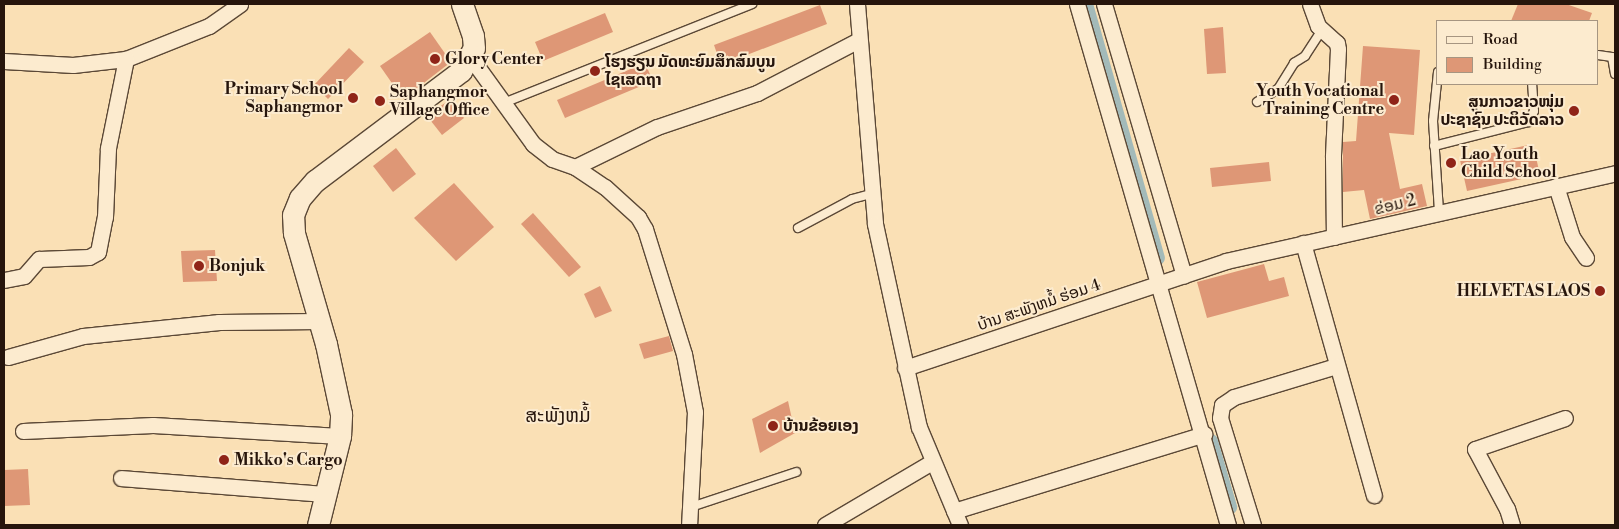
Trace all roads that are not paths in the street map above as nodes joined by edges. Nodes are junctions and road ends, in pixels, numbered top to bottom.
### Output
1 (240, 4) edge
2 (462, 4) edge
3 (752, 4) edge
4 (857, 4) edge
5 (1077, 4) edge
6 (1104, 4) edge
7 (1310, 4) edge
8 (1322, 30) junction
9 (859, 40) junction
10 (1599, 55) edge
11 (471, 58) junction
12 (1614, 58) edge
13 (126, 60) junction
14 (4, 61) edge
15 (1615, 74) edge
16 (1437, 85) edge
17 (1532, 85) edge
18 (506, 102) junction
19 (1257, 102) dead end
20 (1434, 146) junction
21 (575, 167) junction
22 (1615, 173) edge
23 (1556, 186) junction
24 (871, 194) junction
25 (1439, 212) junction
26 (798, 228) dead end
27 (1334, 237) junction
28 (1303, 243) junction
29 (1586, 258) dead end
30 (1184, 275) junction
31 (4, 280) edge
32 (1158, 283) junction
33 (320, 321) junction
34 (8, 357) dead end
35 (1336, 366) junction
36 (905, 368) junction
37 (1565, 418) dead end
38 (23, 431) dead end
39 (1204, 434) junction
40 (340, 436) junction
41 (932, 462) junction
42 (796, 472) dead end
43 (121, 478) dead end
44 (323, 494) junction
45 (1374, 495) dead end
46 (691, 507) junction
47 (957, 518) edge
48 (318, 525) edge
49 (689, 525) edge
50 (825, 525) edge
51 (1228, 525) edge
52 (1253, 525) edge
53 (1512, 525) edge

1 - 13 street
2 - 11 street
3 - 18 lane
4 - 9 street
5 - 32 street
6 - 30 street
7 - 8 street
8 - 19 lane
8 - 27 street
9 - 21 street
9 - 24 street
10 - 12 lane
11 - 18 street
11 - 33 street
12 - 15 lane
13 - 14 street
13 - 31 street
16 - 20 lane
17 - 20 lane
18 - 21 street
20 - 25 lane
21 - 46 street
22 - 23 street, ຂ່ອມ 2
23 - 25 street, ຂ່ອມ 2
23 - 29 street
24 - 26 lane
24 - 36 street
25 - 27 street, ຂ່ອມ 2
27 - 28 street, ຂ່ອມ 2
28 - 30 street, ຂ່ອມ 2
28 - 35 street
30 - 32 street, ບ້ານ ສະພັງຫມໍ້ ຮ່ອມ 4
32 - 36 street, ບ້ານ ສະພັງຫມໍ້ ຮ່ອມ 4
32 - 39 street
33 - 34 street
33 - 40 street
35 - 45 street
35 - 52 street
36 - 41 street
37 - 53 street
38 - 40 street
39 - 47 street
39 - 51 street
40 - 44 street
41 - 47 street
41 - 50 street
42 - 46 lane
43 - 44 street
44 - 48 street
46 - 49 street

